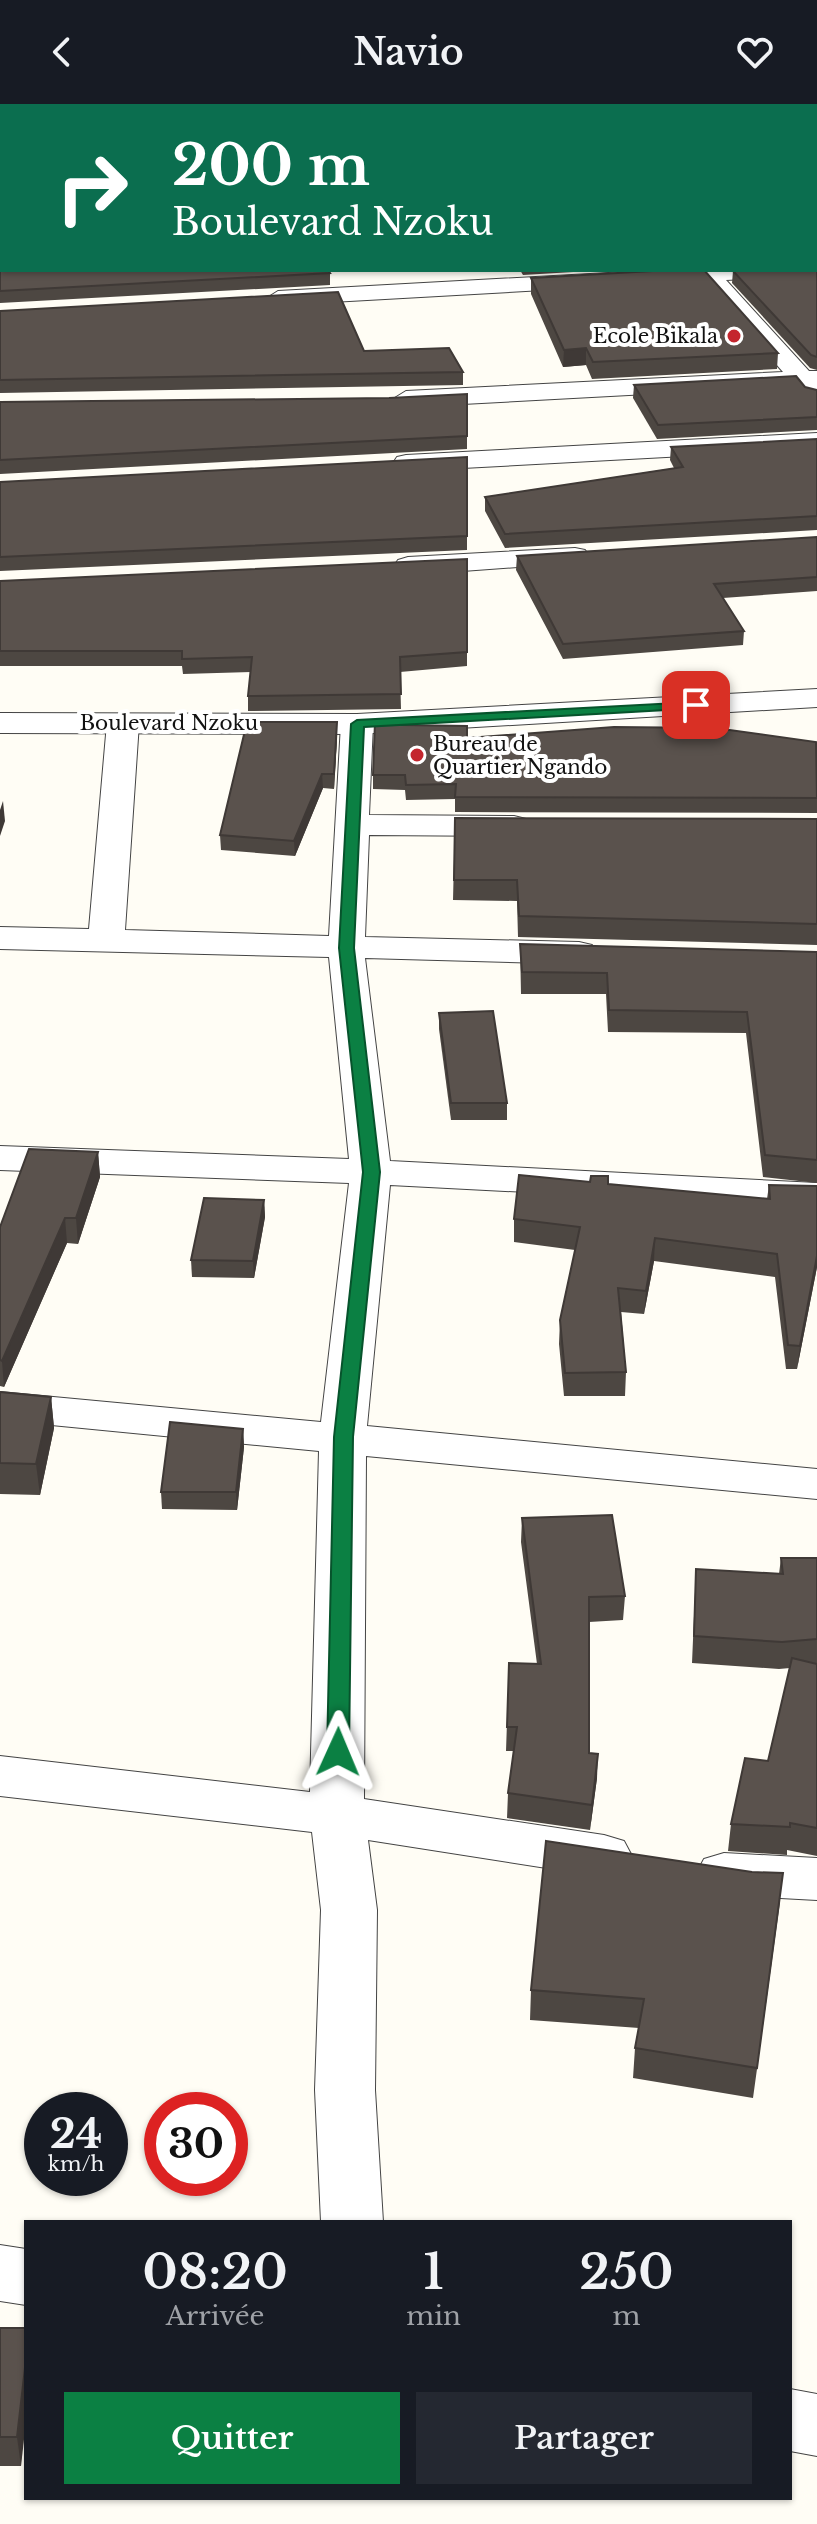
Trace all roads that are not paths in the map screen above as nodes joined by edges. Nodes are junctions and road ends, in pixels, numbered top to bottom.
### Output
1 (706, 272) edge
2 (255, 299) edge
3 (812, 384) edge
4 (389, 400) edge
5 (817, 441) edge
6 (379, 464) edge
7 (605, 554) edge
8 (383, 567) edge
9 (817, 698) edge
10 (0, 723) edge
11 (123, 723) junction
12 (357, 724) junction
13 (353, 825) junction
14 (539, 826) edge
15 (0, 938) edge
16 (106, 940) junction
17 (346, 948) junction
18 (613, 954) edge
19 (0, 1158) edge
20 (371, 1172) junction
21 (817, 1195) edge
22 (0, 1406) edge
23 (343, 1437) junction
24 (817, 1484) edge
25 (0, 1776) edge
26 (337, 1815) junction
27 (817, 1879) edge
28 (352, 2220) edge
29 (0, 2273) edge
30 (24, 2277) edge
31 (792, 2420) edge
32 (817, 2425) edge

1 - 2 street
1 - 3 street
3 - 4 street
5 - 6 street
7 - 8 street
9 - 12 street, Boulevard Nzoku
10 - 11 street, Boulevard Nzoku
11 - 12 street, Boulevard Nzoku
11 - 16 street
12 - 13 street
13 - 14 street
13 - 17 street
15 - 16 street
16 - 17 street
17 - 18 street
17 - 20 street
19 - 20 street
20 - 21 street
20 - 23 street
22 - 23 street
23 - 24 street
23 - 26 street
25 - 26 street
26 - 27 street
26 - 28 street
29 - 30 street
31 - 32 street

